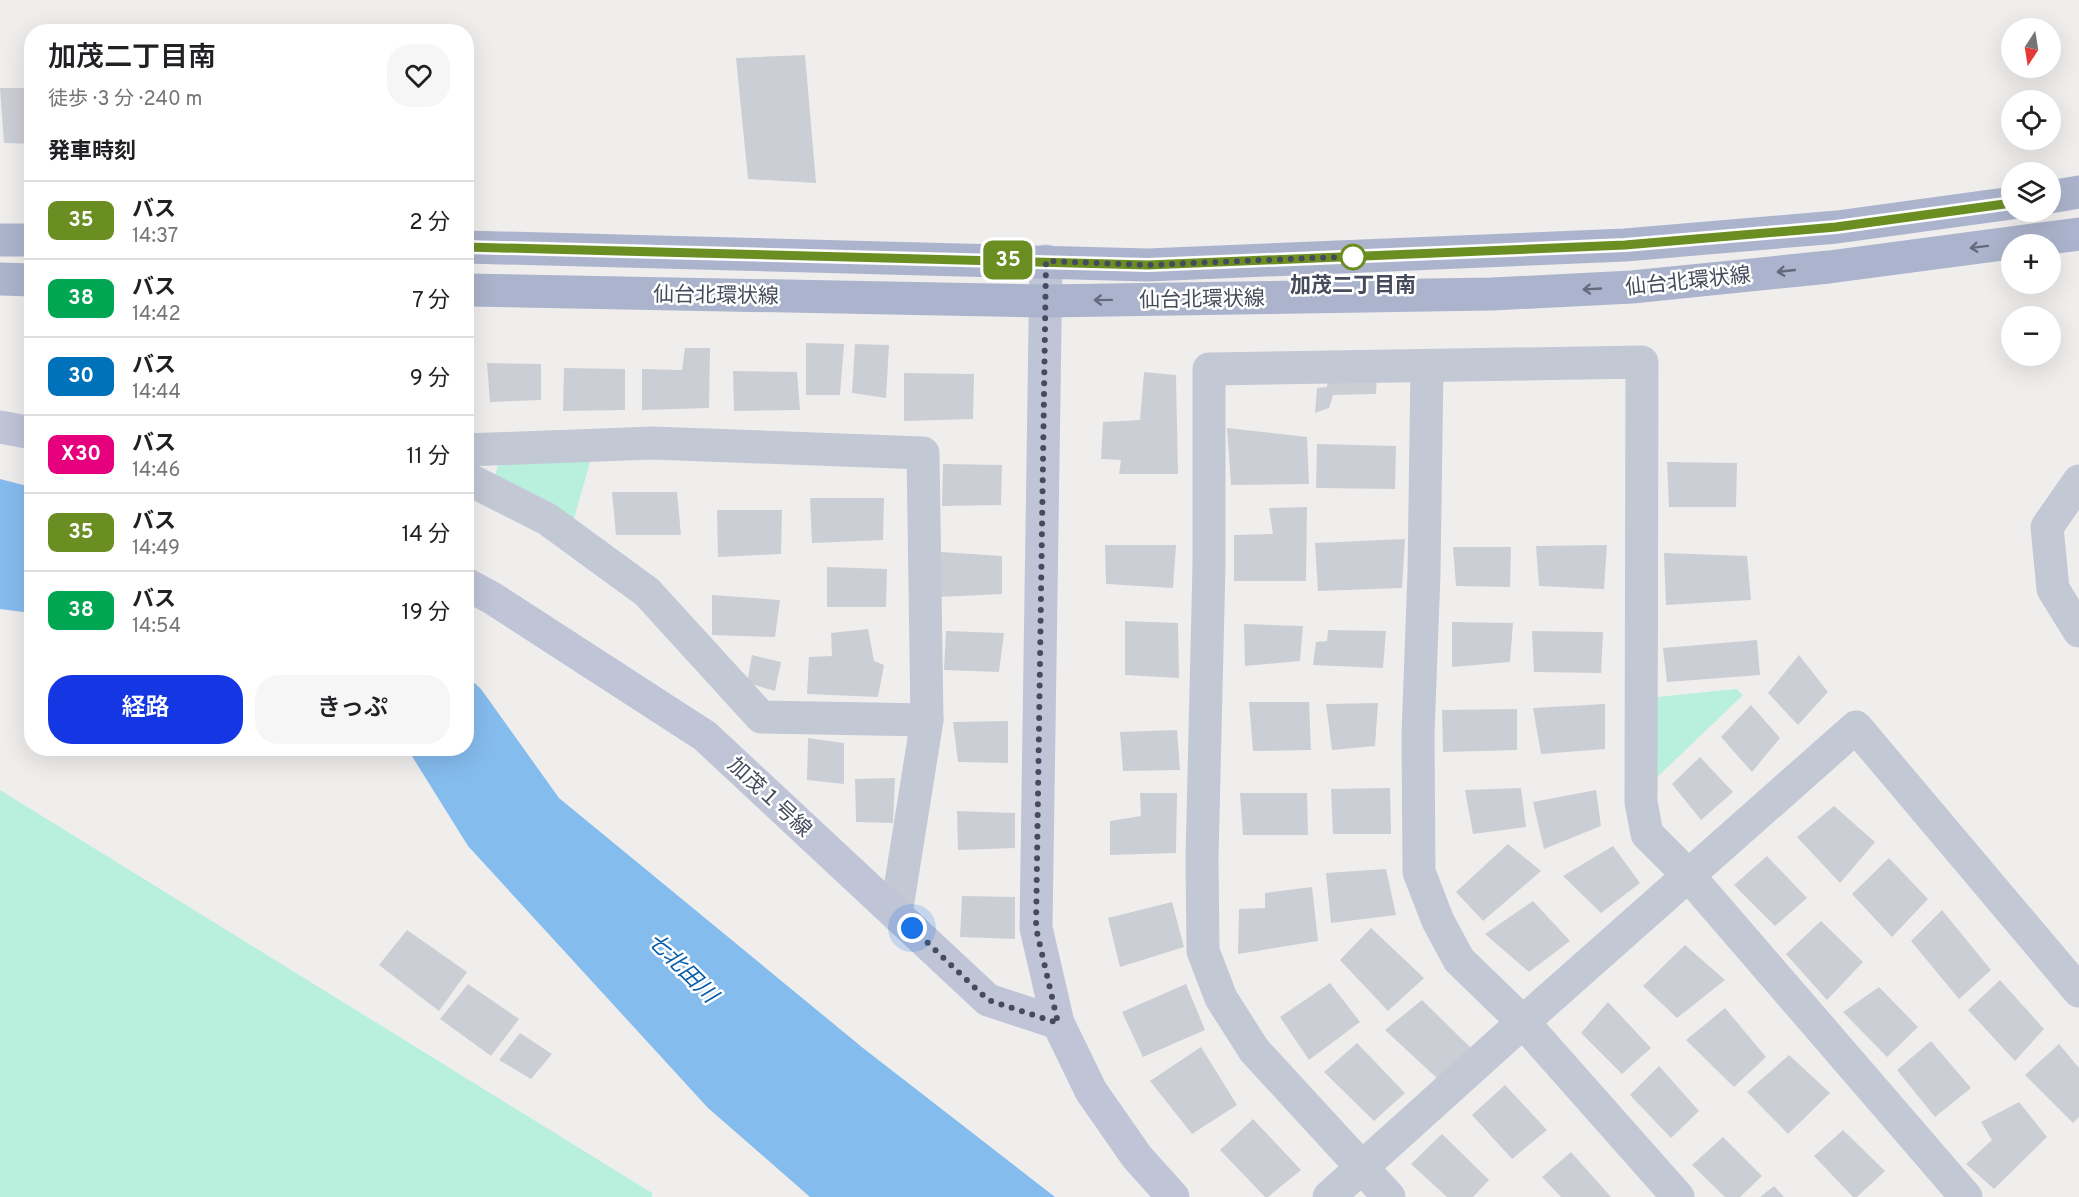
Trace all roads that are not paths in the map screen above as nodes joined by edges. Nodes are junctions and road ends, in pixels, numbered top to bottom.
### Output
1 (2079, 192) edge
2 (2061, 195) edge
3 (2001, 204) edge
4 (2079, 234) edge
5 (0, 240) edge
6 (24, 240) edge
7 (474, 247) edge
8 (1046, 261) junction
9 (0, 279) edge
10 (24, 280) edge
11 (474, 290) edge
12 (1046, 301) junction
13 (1427, 366) junction
14 (0, 427) edge
15 (24, 432) edge
16 (474, 450) edge
17 (474, 481) edge
18 (2079, 481) edge
19 (474, 588) edge
20 (2079, 631) edge
21 (927, 720) junction
22 (1689, 876) junction
23 (896, 914) junction
24 (2079, 991) edge
25 (1523, 1022) junction
26 (1058, 1023) junction
27 (1361, 1166) junction
28 (1173, 1197) edge
29 (1329, 1197) edge
30 (1389, 1197) edge
31 (1678, 1197) edge
32 (1966, 1197) edge

1 - 2 main road
3 - 8 main road, 仙台北環状線
4 -> 12 main road, 仙台北環状線
5 - 6 main road
7 - 8 main road, 仙台北環状線
8 - 12 street
9 - 10 main road
11 - 12 main road, 仙台北環状線
12 - 26 street
13 - 22 street
13 - 25 street
13 - 27 street
14 - 15 street
16 - 21 street
17 - 21 street
18 - 20 street
19 - 23 street, 加茂１号線
21 - 23 street
22 - 24 street
22 - 25 street
22 - 32 street
23 - 26 street, 加茂１号線
25 - 27 street
25 - 31 street
26 - 28 street
27 - 29 street
27 - 30 street

